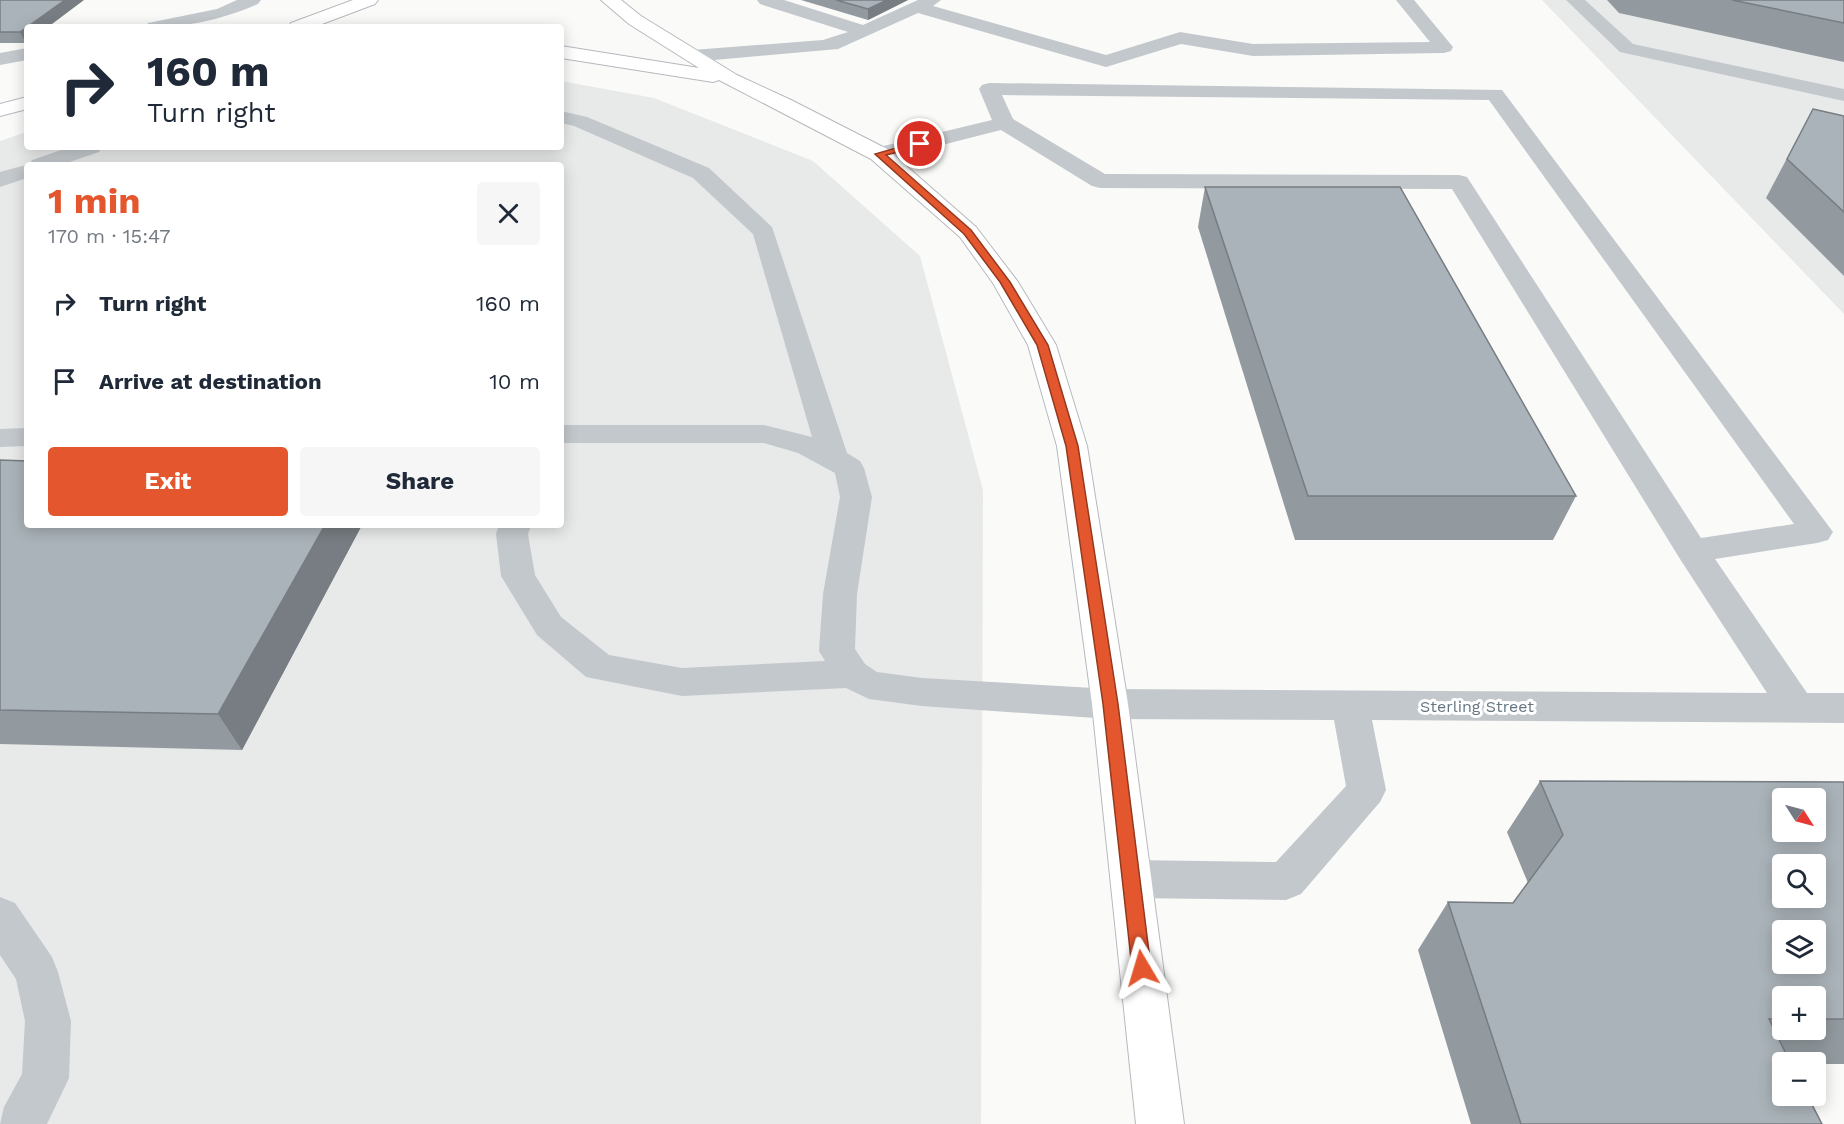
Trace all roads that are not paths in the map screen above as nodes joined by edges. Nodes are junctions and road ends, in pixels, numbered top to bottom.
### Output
1 (252, 0) edge
2 (369, 0) edge
3 (609, 0) edge
4 (766, 0) edge
5 (1405, 0) edge
6 (1575, 0) edge
7 (924, 4) edge
8 (169, 24) edge
9 (305, 24) edge
10 (865, 31) junction
11 (564, 52) edge
12 (24, 55) edge
13 (692, 56) junction
14 (0, 59) edge
15 (730, 80) junction
16 (1844, 95) edge
17 (24, 104) edge
18 (0, 110) edge
19 (564, 118) edge
20 (1004, 123) junction
21 (82, 150) edge
22 (879, 154) junction
23 (48, 162) edge
24 (24, 171) edge
25 (0, 180) edge
26 (564, 434) edge
27 (24, 437) edge
28 (0, 438) edge
29 (833, 458) junction
30 (514, 528) edge
31 (1692, 552) junction
32 (852, 674) junction
33 (1110, 704) junction
34 (1350, 705) junction
35 (1797, 708) junction
36 (1844, 708) edge
37 (1131, 879) junction
38 (0, 917) edge
39 (21, 1124) edge
40 (1160, 1124) edge

1 - 8 street
2 - 9 main road
3 - 13 main road
4 - 10 street
5 - 7 street
6 - 16 street
7 - 10 street
10 - 13 street
11 - 15 main road
12 - 14 street
13 - 15 main road
15 - 22 main road
17 - 18 main road
19 - 29 street
20 - 22 street
20 - 31 street
20 - 31 street
21 - 23 street
22 - 33 main road
24 - 25 street
26 - 29 street
27 - 28 street
29 - 32 street
30 - 32 street
31 - 35 street
32 - 33 street, Sterling Street
33 - 34 street, Sterling Street
33 - 37 main road
34 - 35 street, Sterling Street
34 - 37 street
35 - 36 street, Sterling Street
37 - 40 main road
38 - 39 street

